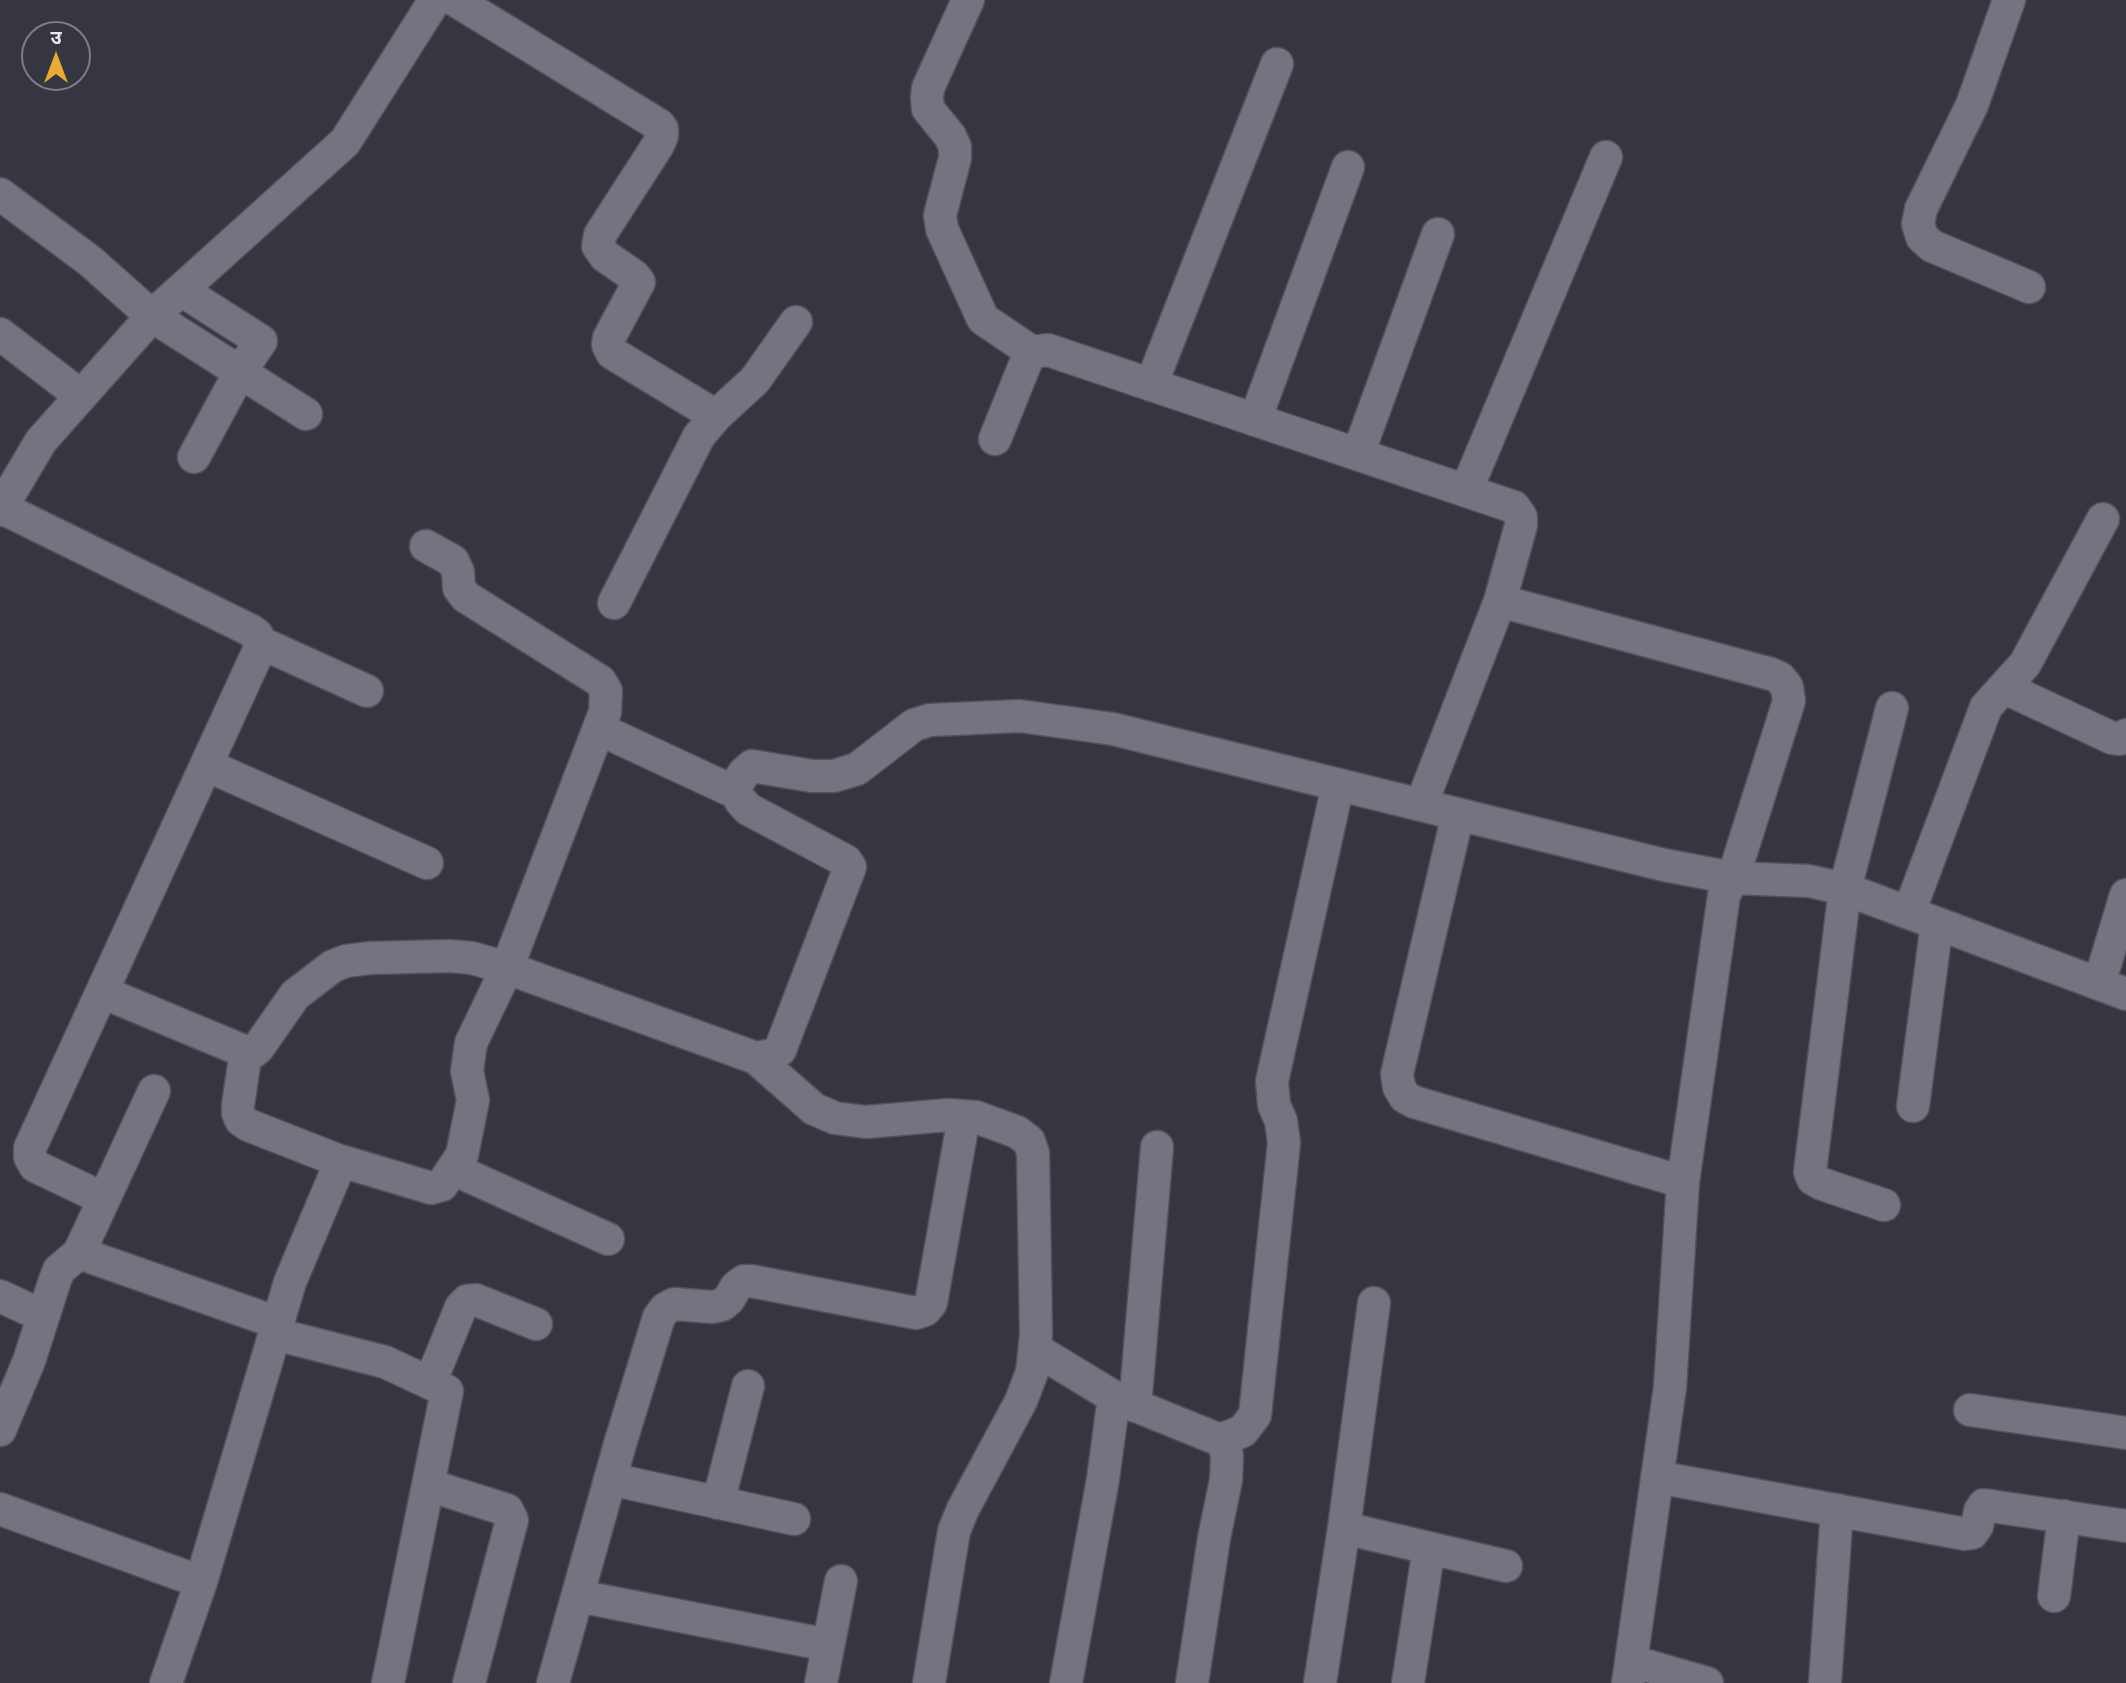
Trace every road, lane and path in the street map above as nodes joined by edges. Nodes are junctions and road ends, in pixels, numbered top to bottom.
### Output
1 (435, 0) edge
2 (455, 0) edge
3 (968, 0) edge
4 (2008, 0) edge
5 (1277, 64) dead end
6 (1606, 157) dead end
7 (1348, 167) dead end
8 (0, 194) edge
9 (1438, 234) dead end
10 (2029, 287) dead end
11 (180, 290) junction
12 (152, 316) junction
13 (796, 322) dead end
14 (0, 334) edge
15 (1032, 352) junction
16 (240, 372) junction
17 (1151, 385) junction
18 (81, 396) junction
19 (306, 414) dead end
20 (716, 416) junction
21 (1255, 420) junction
22 (995, 439) dead end
23 (1358, 454) junction
24 (194, 457) dead end
25 (1466, 491) junction
26 (1, 509) edge
27 (2103, 519) dead end
28 (426, 546) dead end
29 (1500, 601) junction
30 (614, 603) dead end
31 (259, 642) junction
32 (2005, 688) junction
33 (367, 691) dead end
34 (1892, 708) dead end
35 (599, 729) junction
36 (2126, 735) edge
37 (206, 765) junction
38 (1338, 785) junction
39 (734, 788) junction
40 (1421, 805) junction
41 (1458, 814) junction
42 (427, 863) dead end
43 (1732, 878) junction
44 (1845, 889) junction
45 (2126, 895) edge
46 (1923, 918) junction
47 (507, 968) junction
48 (2113, 989) edge
49 (102, 992) junction
50 (246, 1052) junction
51 (756, 1058) junction
52 (154, 1091) dead end
53 (1913, 1107) dead end
54 (964, 1117) junction
55 (1157, 1147) dead end
56 (345, 1163) junction
57 (453, 1169) junction
58 (1683, 1182) junction
59 (104, 1199) junction
60 (1884, 1205) dead end
61 (608, 1239) dead end
62 (79, 1253) junction
63 (0, 1296) edge
64 (1374, 1303) dead end
65 (43, 1316) junction
66 (536, 1324) dead end
67 (276, 1328) junction
68 (1035, 1349) junction
69 (430, 1383) junction
70 (748, 1386) dead end
71 (1124, 1401) junction
72 (1969, 1410) dead end
73 (0, 1430) edge
74 (2126, 1433) edge
75 (1220, 1440) junction
76 (1657, 1477) junction
77 (610, 1479) junction
78 (428, 1485) junction
79 (718, 1503) junction
80 (0, 1510) edge
81 (1838, 1510) junction
82 (2064, 1516) junction
83 (794, 1519) dead end
84 (2126, 1526) edge
85 (1344, 1528) junction
86 (1429, 1548) junction
87 (1506, 1566) dead end
88 (841, 1581) dead end
89 (201, 1582) junction
90 (578, 1596) junction
91 (2054, 1596) dead end
92 (828, 1646) junction
93 (1630, 1672) edge
94 (562, 1681) edge
95 (166, 1683) edge
96 (388, 1683) edge
97 (469, 1683) edge
98 (821, 1683) edge
99 (929, 1683) edge
100 (1066, 1683) edge
101 (1192, 1683) edge
102 (1320, 1683) edge
103 (1408, 1683) edge
104 (1707, 1683) edge
105 (1825, 1683) edge

1 - 11 street
2 - 20 street
3 - 15 street
4 - 10 street
5 - 17 street
6 - 25 street
7 - 21 street
8 - 12 street
9 - 23 street
11 - 12 street
11 - 16 street
12 - 16 street
12 - 18 street
13 - 20 street
14 - 18 street
15 - 17 street
15 - 22 street
16 - 19 street
16 - 24 street
17 - 21 street
18 - 26 street
20 - 30 street
21 - 23 street
23 - 25 street
25 - 29 street
26 - 31 street
27 - 32 street
28 - 35 street
29 - 40 street
29 - 43 street
31 - 33 street
31 - 37 street
32 - 36 street
32 - 46 street
34 - 44 street
35 - 39 street
35 - 47 street
37 - 42 street
37 - 49 street
38 - 39 street
38 - 40 street
38 - 75 street
39 - 51 street
40 - 41 street
41 - 43 street
41 - 58 street
43 - 44 street
43 - 58 street
44 - 46 street
44 - 60 street
45 - 48 street
46 - 48 street
46 - 53 street
47 - 50 street
47 - 51 street
47 - 57 street
49 - 50 street
49 - 59 street
50 - 56 street
51 - 54 street
52 - 59 street
54 - 68 street
54 - 77 street
55 - 71 street
56 - 57 street
56 - 67 street
57 - 61 street
58 - 76 street
59 - 62 street
62 - 65 street
62 - 67 street
63 - 65 street
64 - 85 street
65 - 73 street
66 - 69 street
67 - 69 street
67 - 89 street
68 - 71 street
68 - 99 street
69 - 78 street
70 - 79 street
71 - 75 street
71 - 100 street
72 - 74 street
75 - 101 street
76 - 81 street
76 - 93 street
77 - 79 street
77 - 90 street
78 - 96 street
78 - 97 street
79 - 83 street
80 - 89 street
81 - 82 street
81 - 105 street
82 - 84 street
82 - 91 street
85 - 86 street
85 - 102 street
86 - 87 street
86 - 103 street
88 - 92 street
89 - 95 street
90 - 92 street
90 - 94 street
92 - 98 street
93 - 104 street

